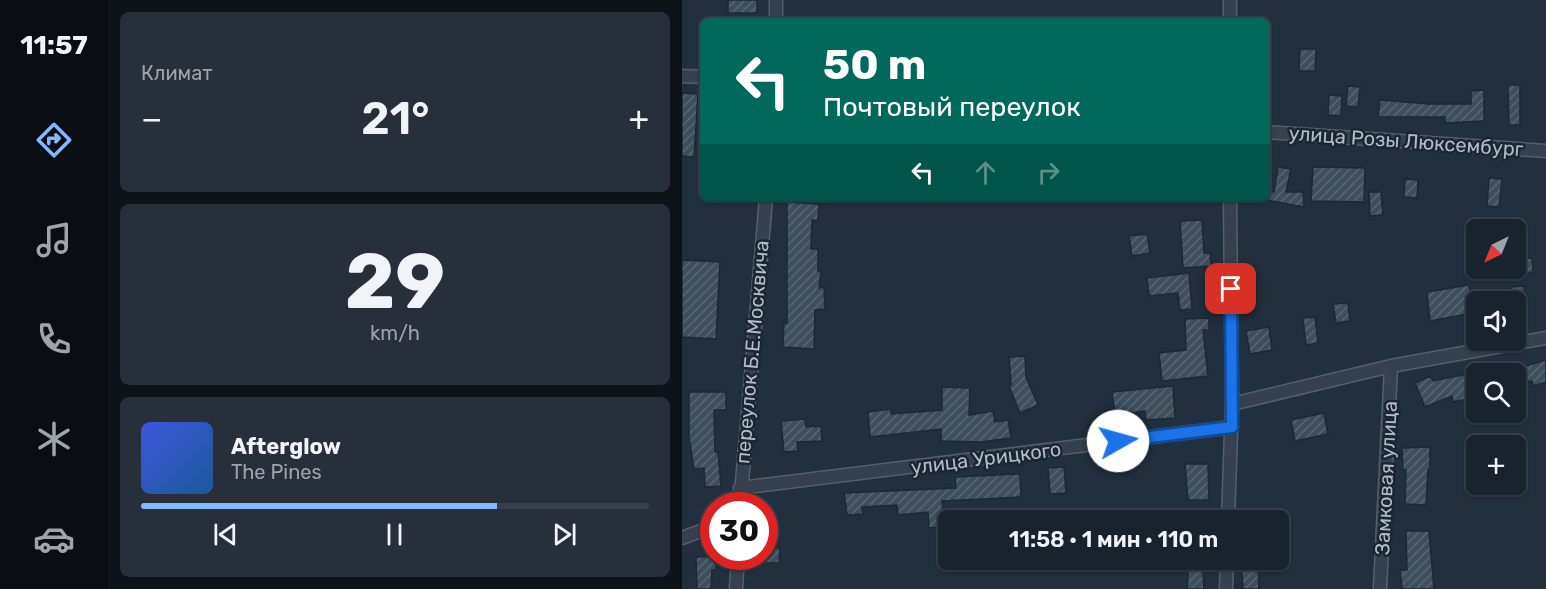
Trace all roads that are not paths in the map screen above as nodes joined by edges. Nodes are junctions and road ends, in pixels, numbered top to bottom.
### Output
1 (776, 0) edge
2 (1230, 0) edge
3 (776, 18) edge
4 (1230, 18) edge
5 (682, 76) edge
6 (700, 77) edge
7 (1270, 132) edge
8 (1546, 151) edge
9 (766, 201) edge
10 (1230, 201) edge
11 (1546, 338) edge
12 (1391, 366) junction
13 (1232, 404) junction
14 (1232, 427) junction
15 (740, 489) joint
16 (1228, 510) edge
17 (700, 531) edge
18 (682, 538) edge
19 (737, 570) edge
20 (1227, 570) edge
21 (736, 589) edge
22 (1226, 589) edge
23 (1380, 589) edge

1 - 3 street
2 - 4 street
5 - 6 street
7 - 8 street, улица Розы Люксембург
9 - 15 street, переулок Б.Е.Москвича
10 - 13 street
11 - 12 street
12 - 13 street
12 - 23 street, Замковая улица
13 - 14 street
14 - 15 street, улица Урицкого
14 - 16 street
17 - 18 street
19 - 21 street
20 - 22 street

